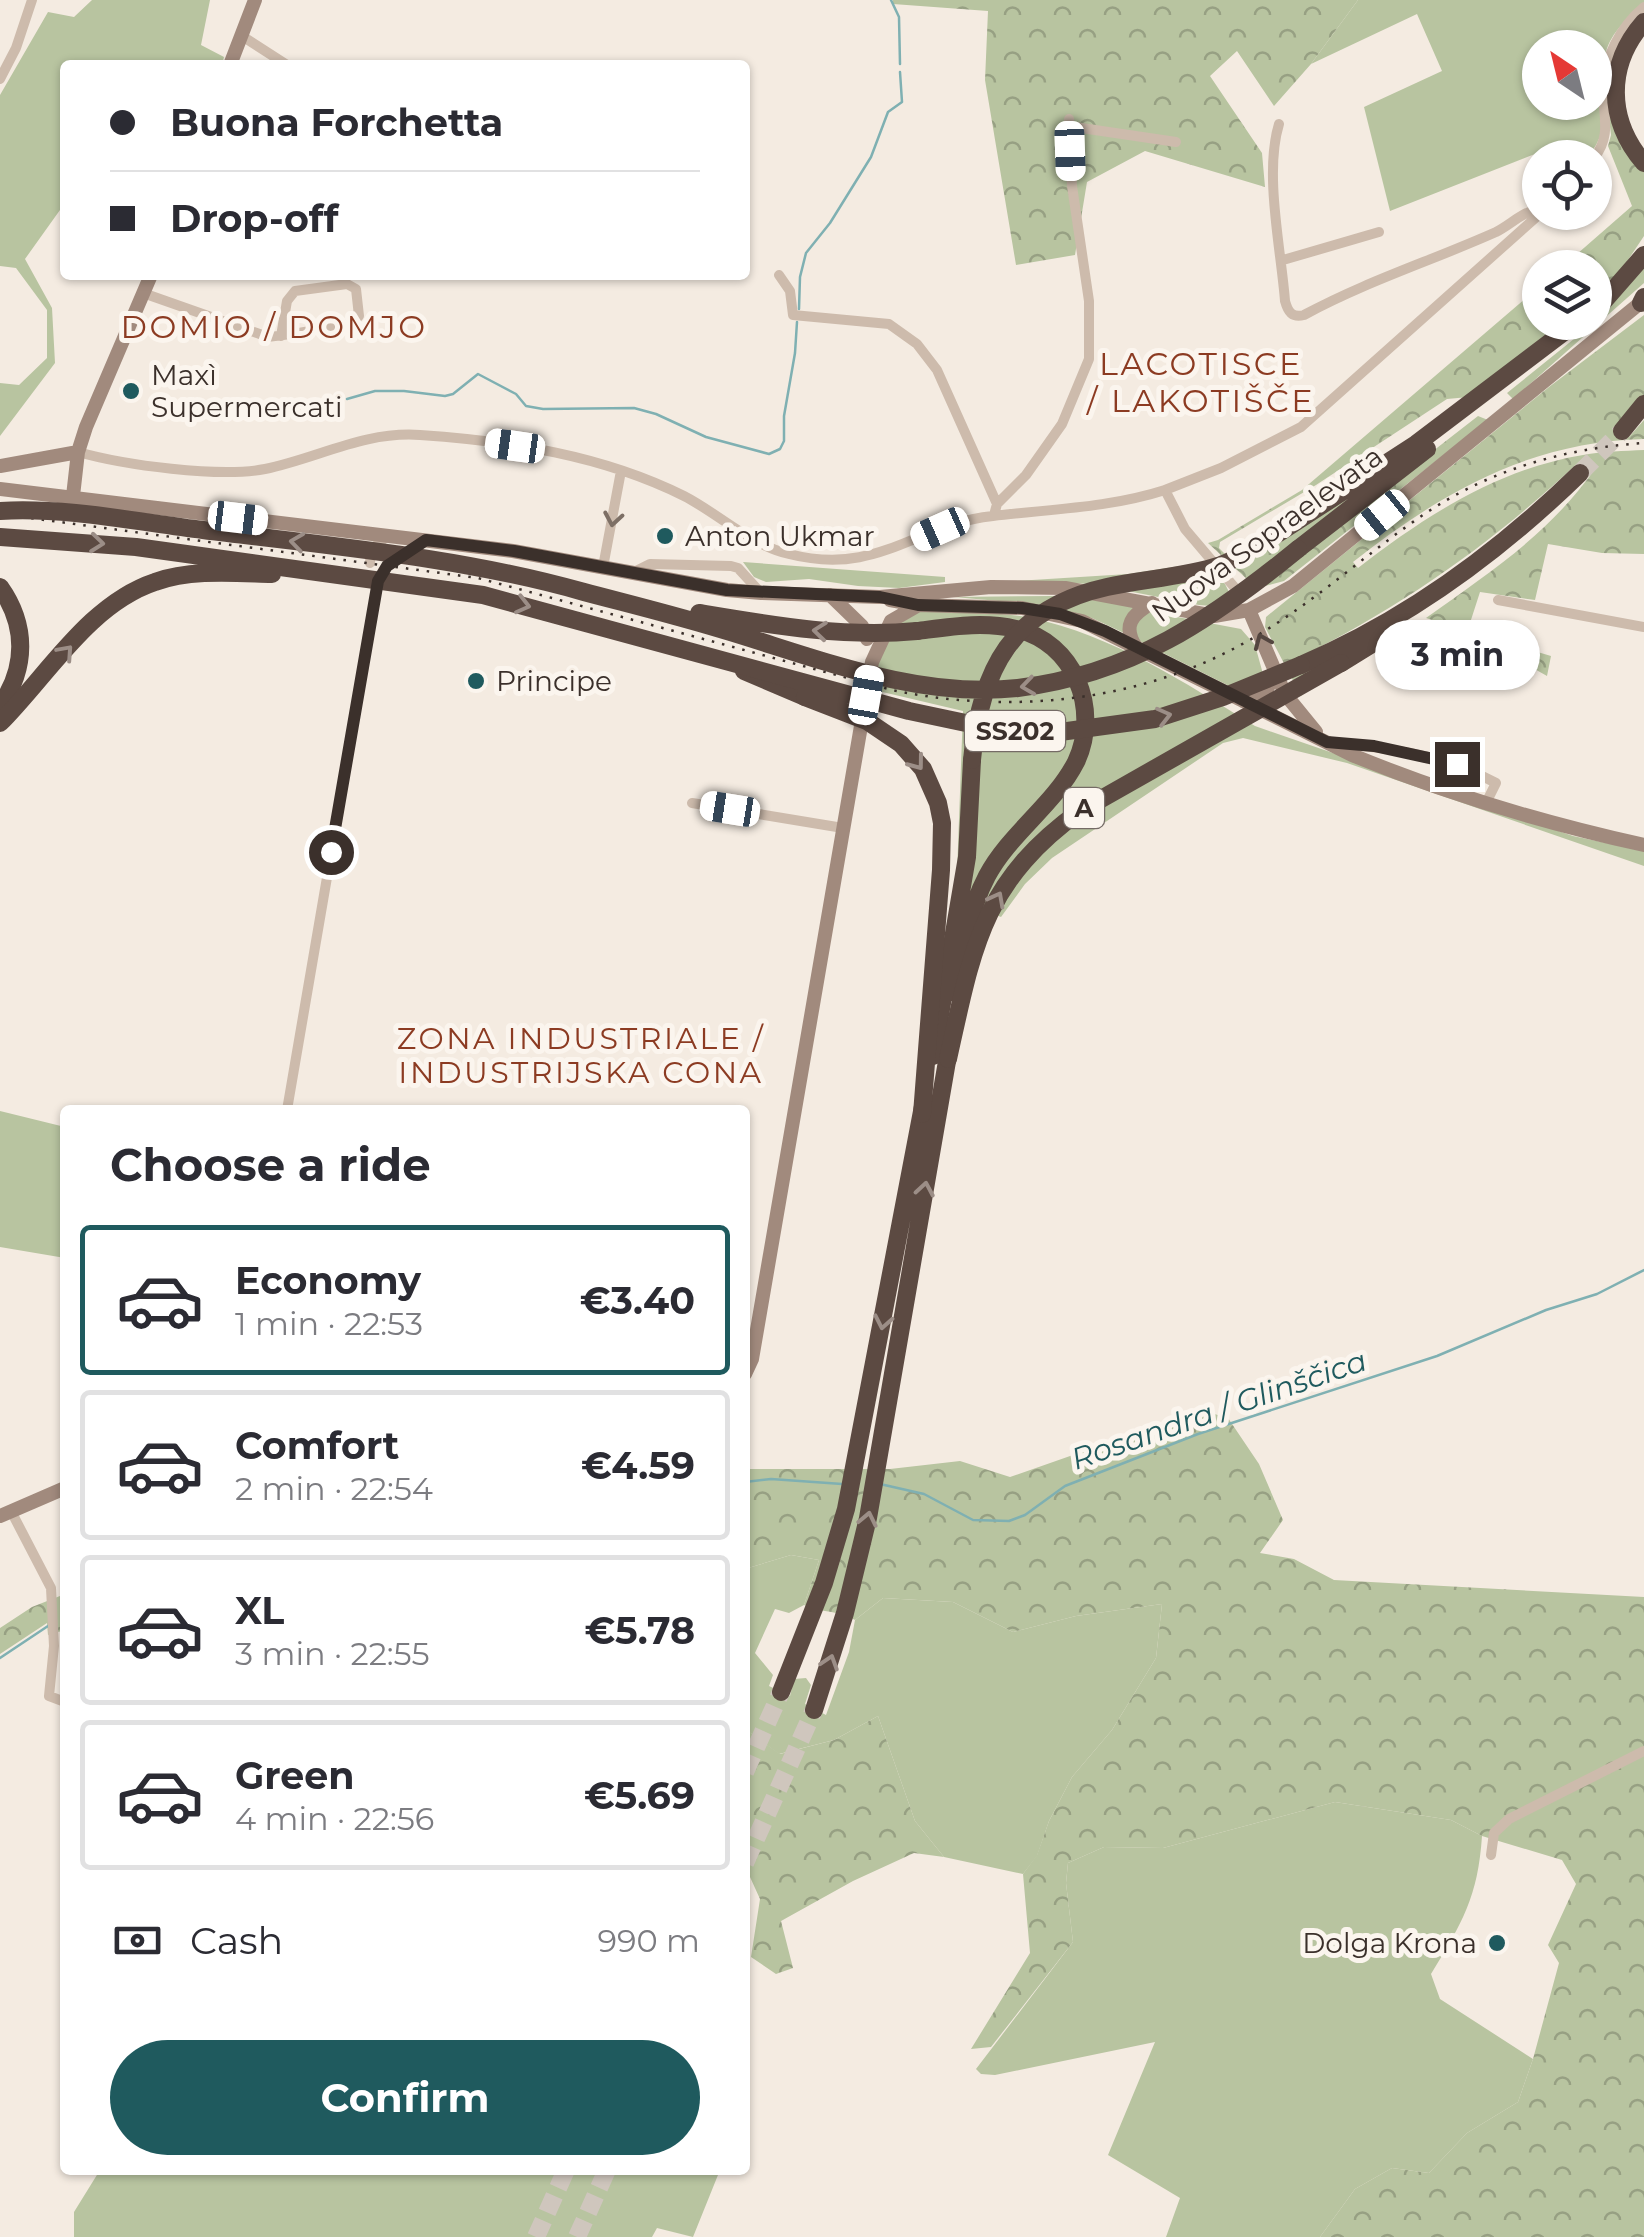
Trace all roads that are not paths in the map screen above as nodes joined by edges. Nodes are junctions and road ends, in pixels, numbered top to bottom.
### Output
1 (32, 0) edge
2 (255, 0) edge
3 (1644, 7) edge
4 (1644, 22) edge
5 (242, 36) junction
6 (1644, 38) edge
7 (232, 60) edge
8 (279, 60) edge
9 (0, 79) edge
10 (1279, 124) dead end
11 (1603, 140) edge
12 (1176, 142) dead end
13 (1644, 147) edge
14 (1644, 163) edge
15 (1522, 215) edge
16 (1522, 230) edge
17 (1379, 232) dead end
18 (1644, 254) edge
19 (1282, 260) junction
20 (779, 275) dead end
21 (149, 280) edge
22 (143, 292) junction
23 (1612, 292) edge
24 (1643, 300) edge
25 (282, 336) junction
26 (1556, 340) edge
27 (1559, 340) edge
28 (1644, 404) edge
29 (1622, 431) tunnel mouth
30 (78, 452) junction
31 (58, 456) junction
32 (0, 466) edge
33 (621, 470) junction
34 (1580, 473) tunnel mouth
35 (0, 489) edge
36 (1165, 490) junction
37 (73, 496) junction
38 (1549, 502) junction
39 (995, 510) junction
40 (0, 511) edge
41 (345, 530) junction
42 (385, 534) junction
43 (0, 538) edge
44 (426, 540) junction
45 (370, 563) junction
46 (387, 566) junction
47 (603, 566) junction
48 (634, 572) junction
49 (378, 581) junction
50 (566, 586) junction
51 (0, 587) edge
52 (761, 593) junction
53 (830, 594) junction
54 (483, 595) junction
55 (880, 597) junction
56 (1498, 600) dead end
57 (1152, 603) junction
58 (918, 605) junction
59 (1249, 610) junction
60 (891, 621) junction
61 (862, 626) junction
62 (1644, 628) edge
63 (1136, 647) junction
64 (726, 662) junction
65 (872, 662) junction
66 (1275, 672) junction
67 (1243, 701) junction
68 (0, 706) edge
69 (0, 723) edge
70 (1327, 742) junction
71 (692, 803) dead end
72 (1486, 804) junction
73 (843, 828) junction
74 (1644, 845) edge
75 (948, 1059) junction
76 (287, 1105) edge
77 (922, 1114) junction
78 (750, 1363) edge
79 (60, 1490) edge
80 (7, 1513) edge
81 (781, 1692) tunnel mouth
82 (60, 1700) edge
83 (814, 1710) tunnel mouth
84 (1644, 1752) edge
85 (1491, 1855) dead end

1 - 9 street
2 - 5 main road
3 - 11 street
4 - 14 highway
5 - 7 main road
5 - 8 street
6 - 13 highway
10 - 19 street
12 - 39 street
15 - 19 street
16 - 36 street
17 - 19 street
18 - 23 highway
20 - 39 street
21 - 22 main road
22 - 25 street
22 - 30 main road
24 - 59 main road
25 - 25 street
26 - 77 highway, bridge
27 -> 50 highway, Nuova Sopraelevata / SS202, bridge
28 - 29 highway
30 - 31 main road
30 - 33 street
30 - 37 main road
31 - 32 main road
31 - 37 main road
33 - 39 street
33 -> 47 street
34 - 38 highway, SS202
35 - 37 main road
36 - 39 street
36 - 59 street
37 - 41 main road
64 -> 38 highway, SS202, bridge
75 -> 38 highway, A, bridge
50 -> 40 highway, Nuova Sopraelevata / SS202, bridge
41 - 42 main road
41 - 45 street
42 - 44 main road
42 - 45 street
42 - 46 street
43 -> 54 highway, SS202, bridge
44 - 46 street
44 - 47 main road
45 - 49 street
46 - 49 street
47 - 48 main road
48 - 52 main road
48 - 52 street
49 - 76 street
75 -> 50 highway, A, bridge
51 - 68 highway
52 - 53 main road
53 - 55 main road
53 - 61 main road
54 -> 64 highway, SS202, bridge
69 -> 54 highway, bridge
55 - 57 main road
55 - 58 main road
55 - 60 main road
55 - 61 main road
56 - 62 street
57 - 59 main road
57 - 63 main road
58 - 60 main road
58 - 63 main road
66 -> 59 main road
60 - 65 main road
61 - 65 main road
63 - 67 main road
64 -> 77 highway, bridge
65 - 73 main road
66 - 67 main road
66 - 70 main road
67 - 70 main road
70 - 72 main road
70 - 72 street
71 - 73 street
72 - 74 main road
73 - 78 main road
83 -> 75 highway, A
77 -> 81 highway
79 - 80 main road
80 - 82 street
84 - 85 street

